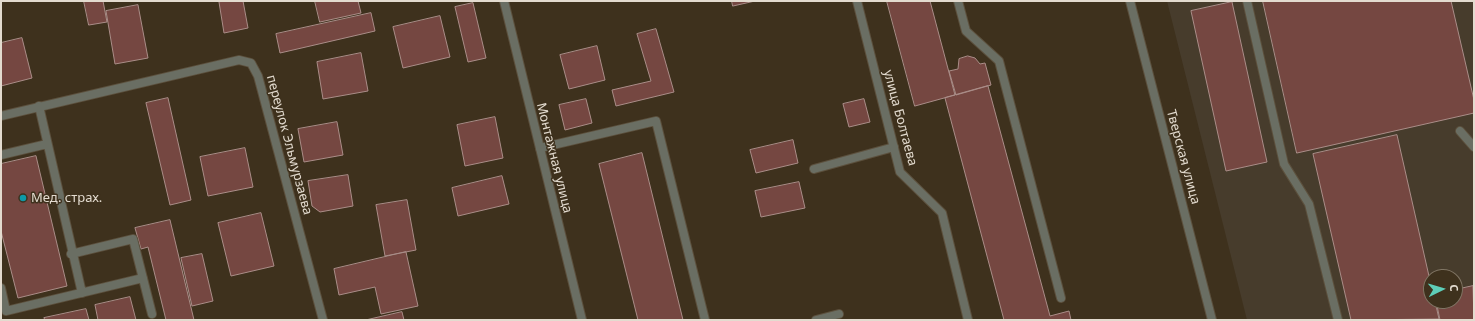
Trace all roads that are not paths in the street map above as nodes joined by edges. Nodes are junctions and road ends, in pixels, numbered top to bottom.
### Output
1 (504, 1) edge
2 (856, 1) edge
3 (958, 1) edge
4 (1130, 1) edge
5 (1247, 1) edge
6 (39, 106) junction
7 (1, 116) edge
8 (1460, 131) dead end
9 (47, 144) junction
10 (894, 147) junction
11 (1474, 147) edge
12 (540, 148) junction
13 (1, 155) edge
14 (814, 169) dead end
15 (71, 254) junction
16 (143, 278) junction
17 (1, 288) edge
18 (82, 293) junction
19 (1061, 298) dead end
20 (152, 314) dead end
21 (839, 314) dead end
22 (323, 320) edge
23 (582, 320) edge
24 (705, 320) edge
25 (816, 320) edge
26 (968, 320) edge
27 (1212, 320) edge
28 (1338, 320) edge

1 - 12 street, Монтажная улица
2 - 10 street, улица Болтаева
3 - 19 street
4 - 27 street, Тверская улица
5 - 28 street
6 - 7 street, переулок Эльмурзаева
6 - 9 street
6 - 22 street, переулок Эльмурзаева
8 - 11 street
9 - 13 street
9 - 15 street
10 - 14 street
10 - 26 street, улица Болтаева
12 - 23 street, Монтажная улица
12 - 24 street
15 - 16 street
15 - 18 street
16 - 18 street
16 - 20 street
17 - 18 street
21 - 25 street

